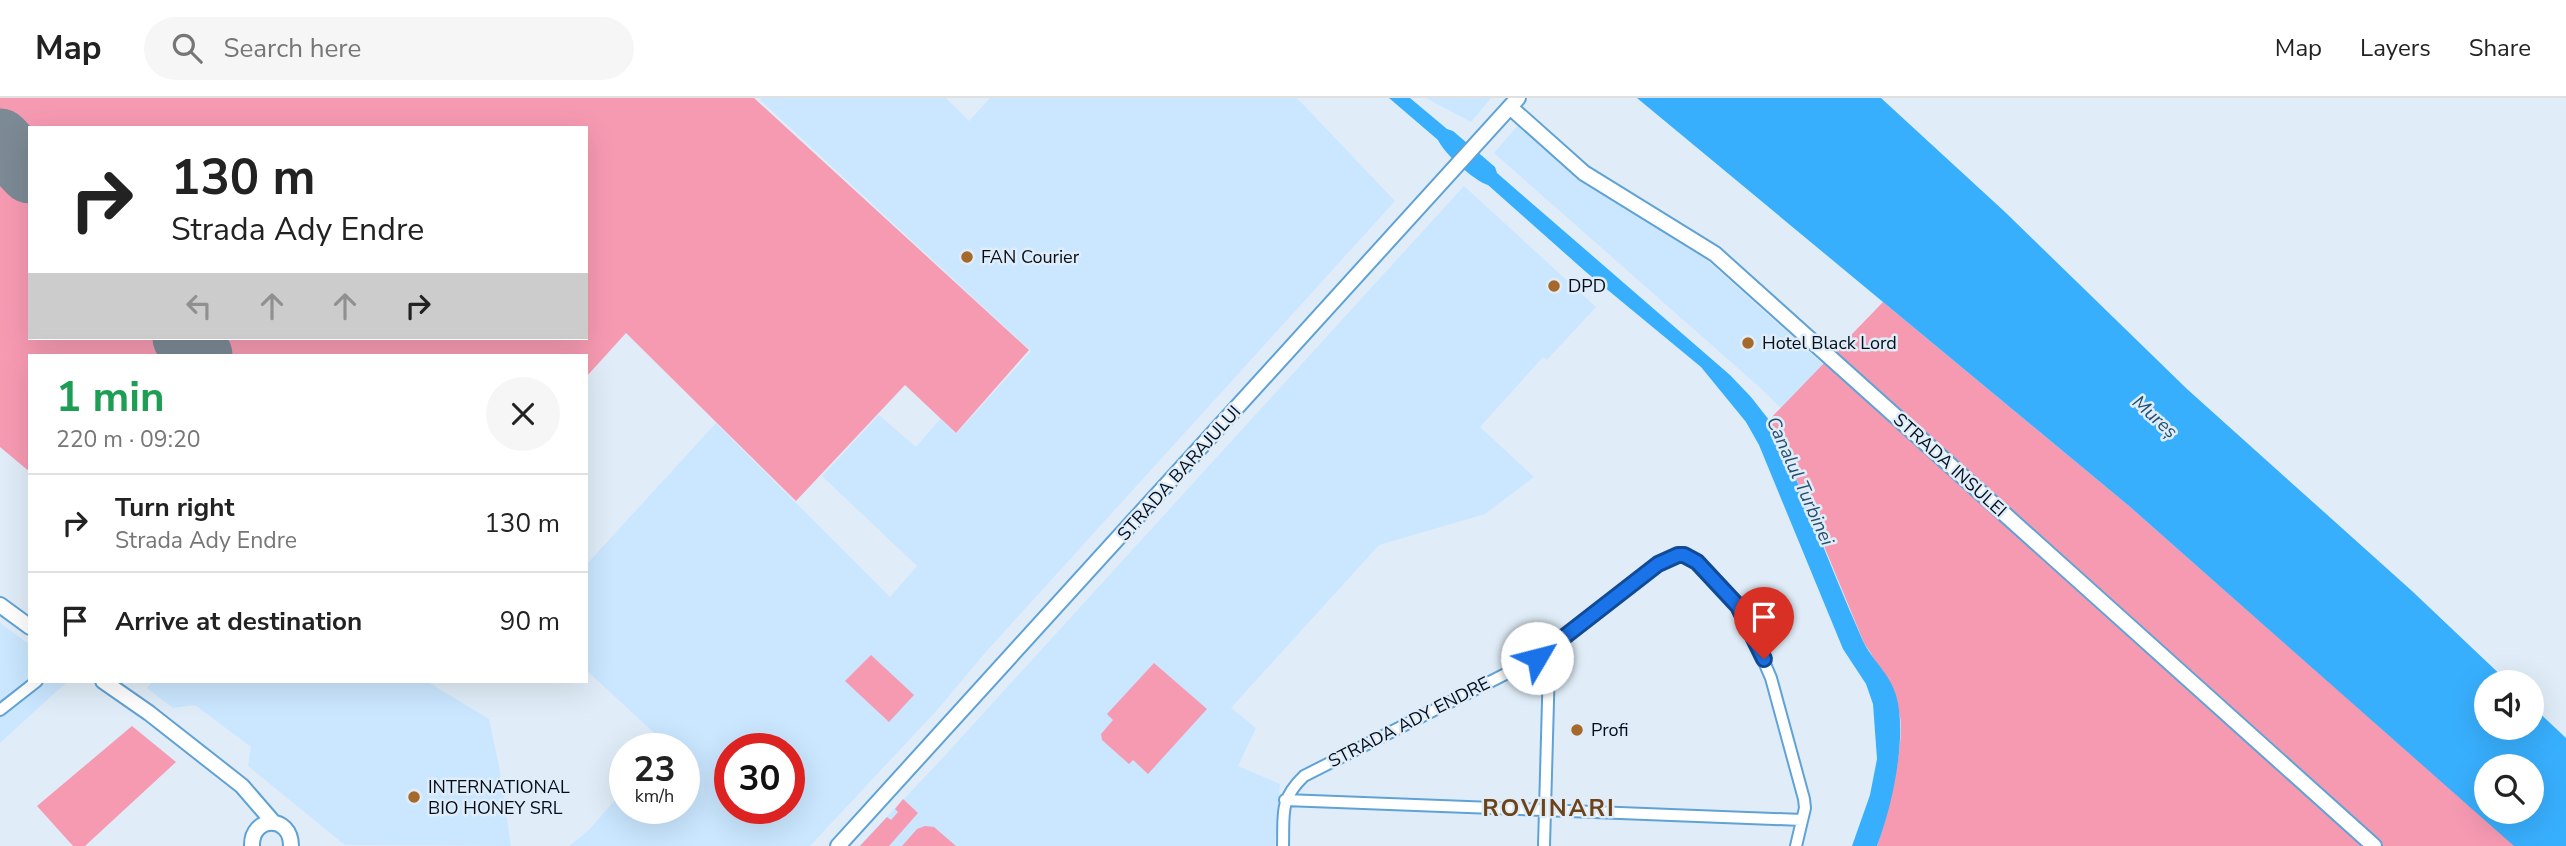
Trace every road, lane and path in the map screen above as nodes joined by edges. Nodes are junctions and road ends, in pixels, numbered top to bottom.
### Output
1 (1514, 103) edge
2 (0, 605) edge
3 (28, 626) edge
4 (1547, 650) junction
5 (34, 683) edge
6 (106, 683) edge
7 (0, 710) edge
8 (244, 789) junction
9 (1286, 800) junction
10 (1545, 811) junction
11 (1802, 820) junction
12 (274, 823) junction
13 (252, 841) edge
14 (291, 841) edge
15 (305, 846) edge
16 (838, 846) edge
17 (1283, 846) edge
18 (1544, 846) edge
19 (1796, 846) edge
20 (2374, 846) edge

1 - 16 main road, STRADA BARAJULUI
1 - 20 main road, STRADA INSULEI
2 - 3 main road
4 - 9 street, STRADA ADY ENDRE
4 - 10 street
4 - 11 street, STRADA ADY ENDRE
5 - 7 street
6 - 8 main road
8 - 12 main road
8 - 13 main road
9 - 10 street
9 - 17 street
10 - 11 street
10 - 18 street
11 - 19 street, STRADA ADY ENDRE
12 - 13 main road
12 - 14 main road
14 - 15 main road

